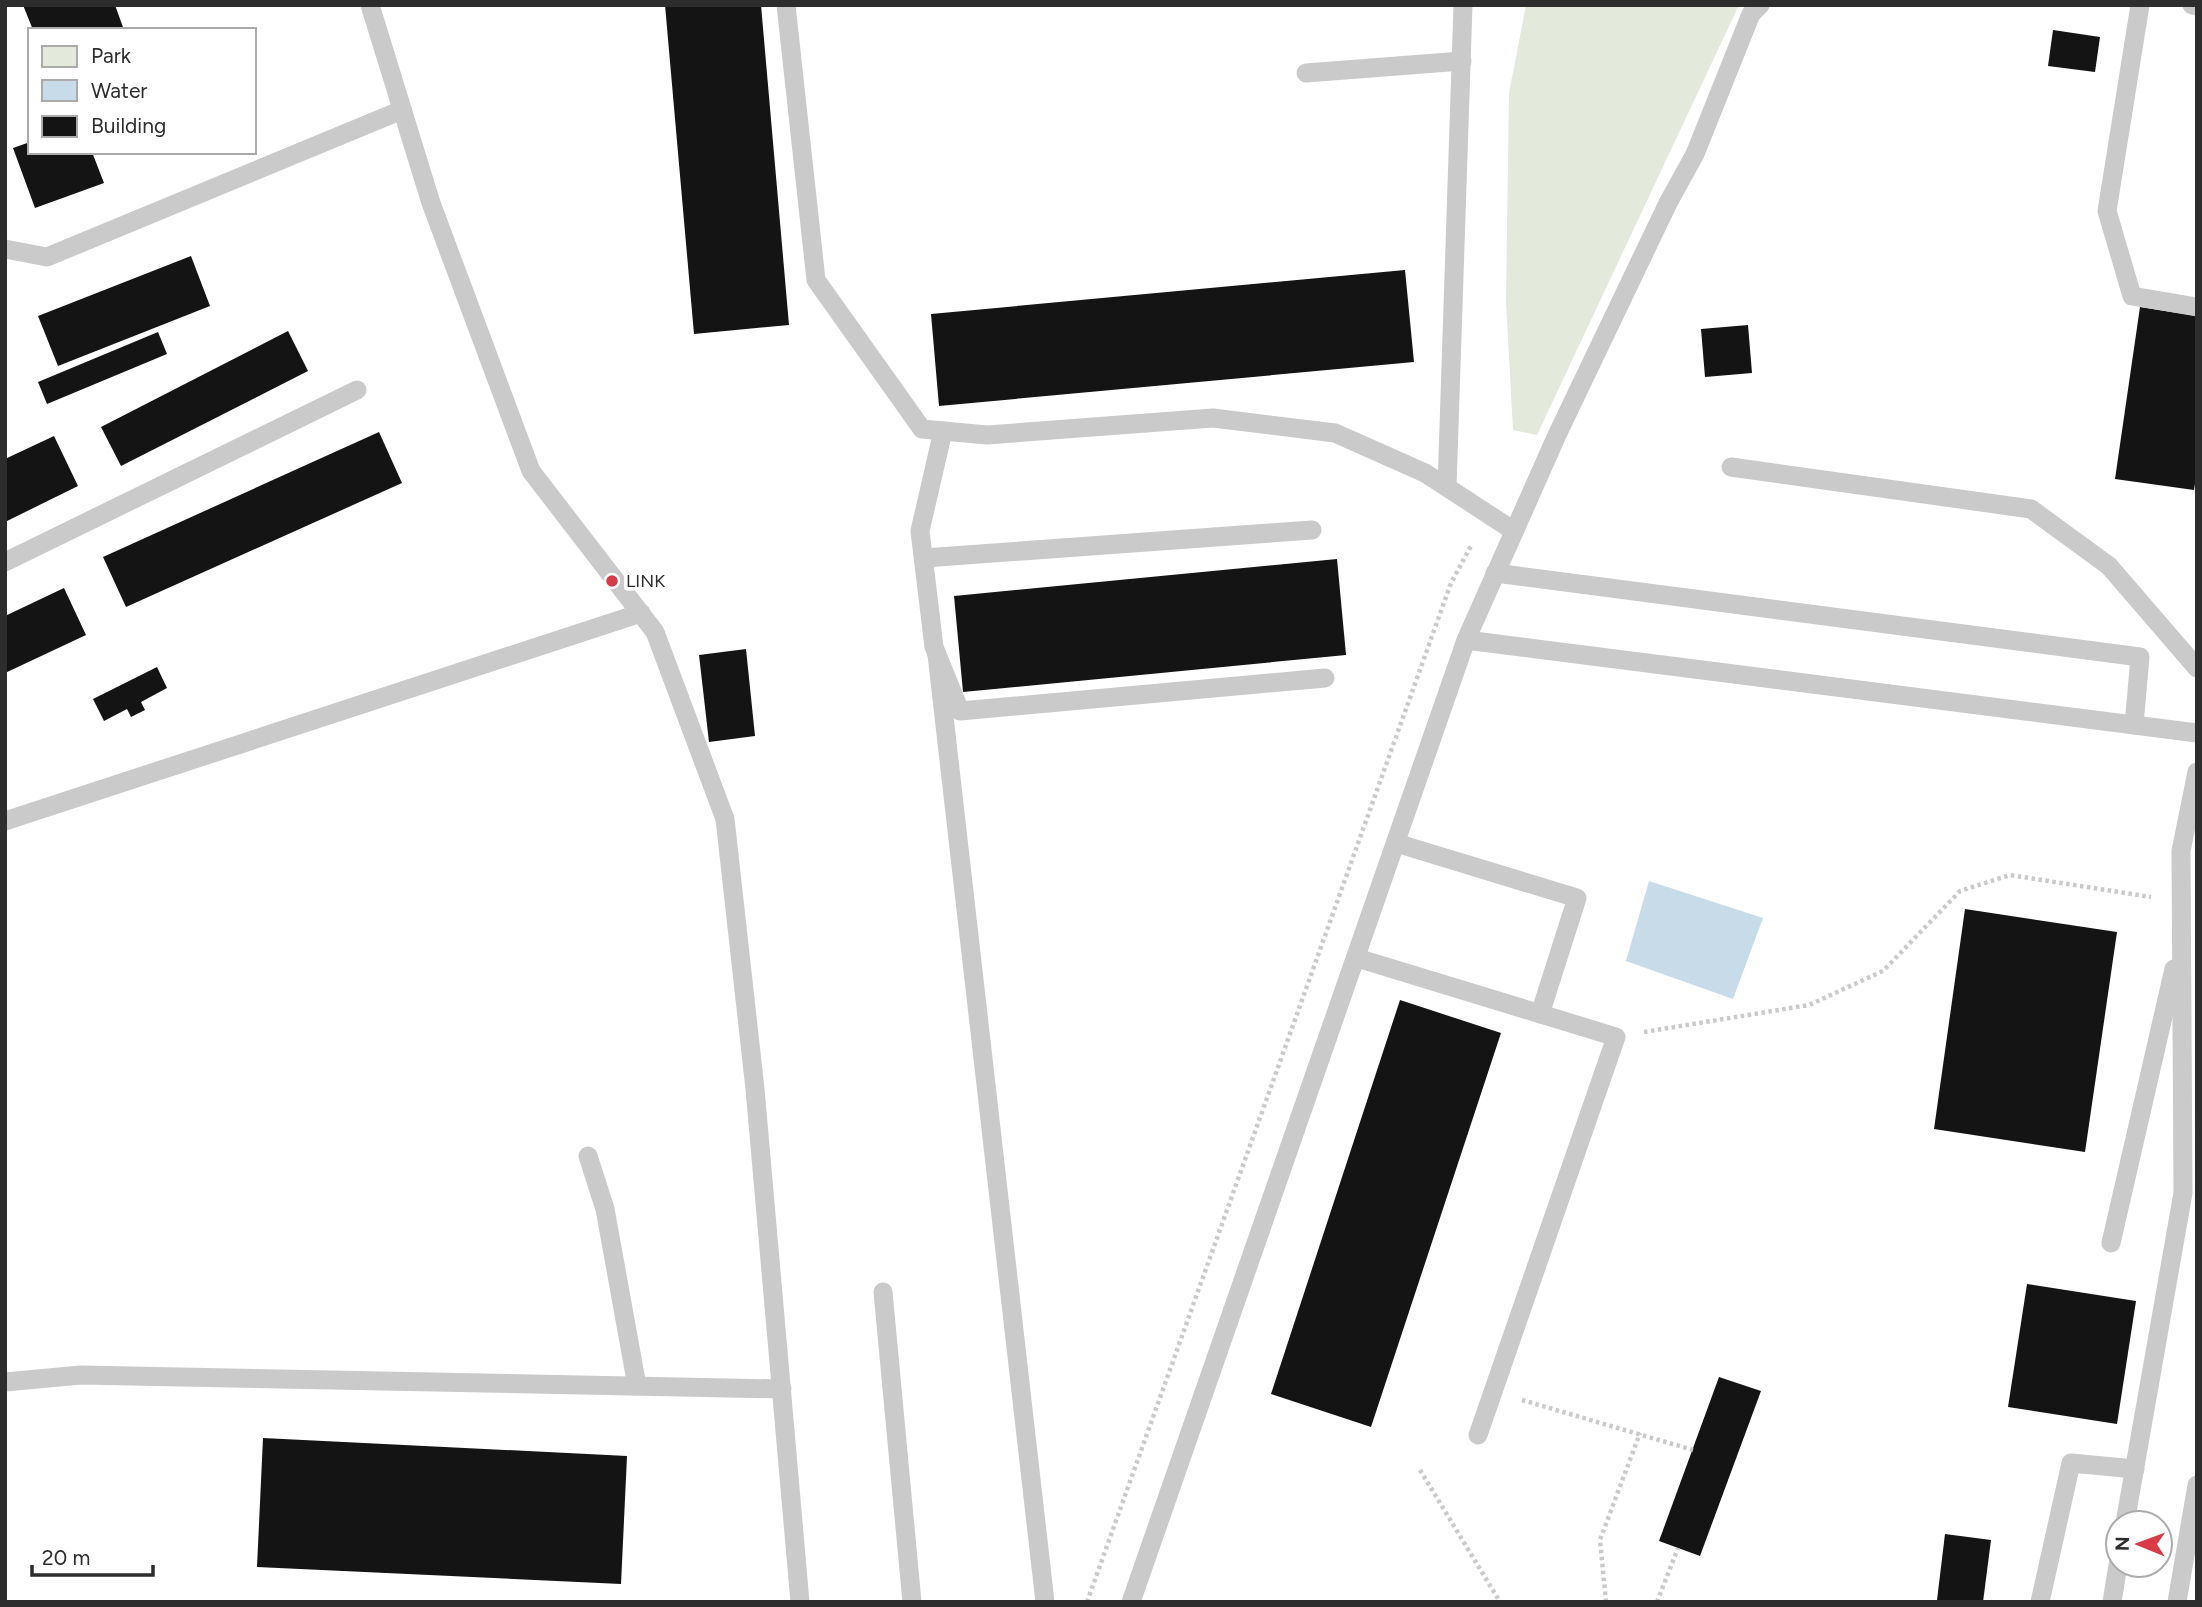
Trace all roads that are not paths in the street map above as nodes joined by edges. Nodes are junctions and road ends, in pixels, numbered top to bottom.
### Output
1 (370, 5) edge
2 (786, 5) edge
3 (1464, 5) edge
4 (1760, 5) edge
5 (2140, 5) edge
6 (1462, 61) junction
7 (1306, 73) dead end
8 (402, 110) junction
9 (5, 249) edge
10 (2197, 307) edge
11 (357, 390) dead end
12 (943, 431) junction
13 (1731, 467) dead end
14 (1447, 487) junction
15 (1312, 530) dead end
16 (1514, 531) junction
17 (924, 558) junction
18 (5, 562) edge
19 (1496, 573) junction
20 (641, 613) junction
21 (1466, 640) junction
22 (937, 655) junction
23 (2197, 668) edge
24 (1325, 678) dead end
25 (2134, 725) junction
26 (2197, 733) edge
27 (2197, 772) edge
28 (5, 821) edge
29 (1396, 843) junction
30 (2189, 904) edge
31 (2181, 938) junction
32 (1357, 958) junction
33 (2197, 973) edge
34 (1540, 1014) junction
35 (588, 1156) dead end
36 (2111, 1243) dead end
37 (883, 1292) dead end
38 (5, 1382) edge
39 (636, 1386) junction
40 (782, 1389) junction
41 (1478, 1435) dead end
42 (2135, 1469) junction
43 (2197, 1485) edge
44 (2128, 1509) edge
45 (2116, 1579) edge
46 (800, 1602) edge
47 (912, 1602) edge
48 (1045, 1602) edge
49 (1131, 1602) edge
50 (2040, 1602) edge
51 (2112, 1602) edge
52 (2177, 1602) edge

1 - 8 lane
2 - 12 lane
3 - 6 lane
4 - 16 lane
5 - 10 lane
6 - 7 lane
6 - 14 lane
8 - 9 lane
8 - 20 lane
11 - 18 lane
12 - 14 lane
12 - 17 lane
13 - 23 lane
14 - 16 lane
15 - 17 lane
16 - 19 lane
17 - 22 lane
19 - 21 lane
19 - 25 lane
20 - 28 lane
20 - 40 lane
21 - 25 lane
21 - 29 lane
22 - 24 lane
22 - 48 lane
25 - 26 lane
27 - 30 lane
29 - 32 lane
29 - 34 lane
30 - 31 lane
31 - 33 lane
31 - 36 lane
31 - 42 lane
32 - 34 lane
32 - 49 lane
34 - 41 lane
35 - 39 lane
37 - 47 lane
38 - 39 lane
39 - 40 lane
40 - 46 lane
42 - 44 lane
42 - 50 lane
43 - 52 lane
45 - 51 lane

